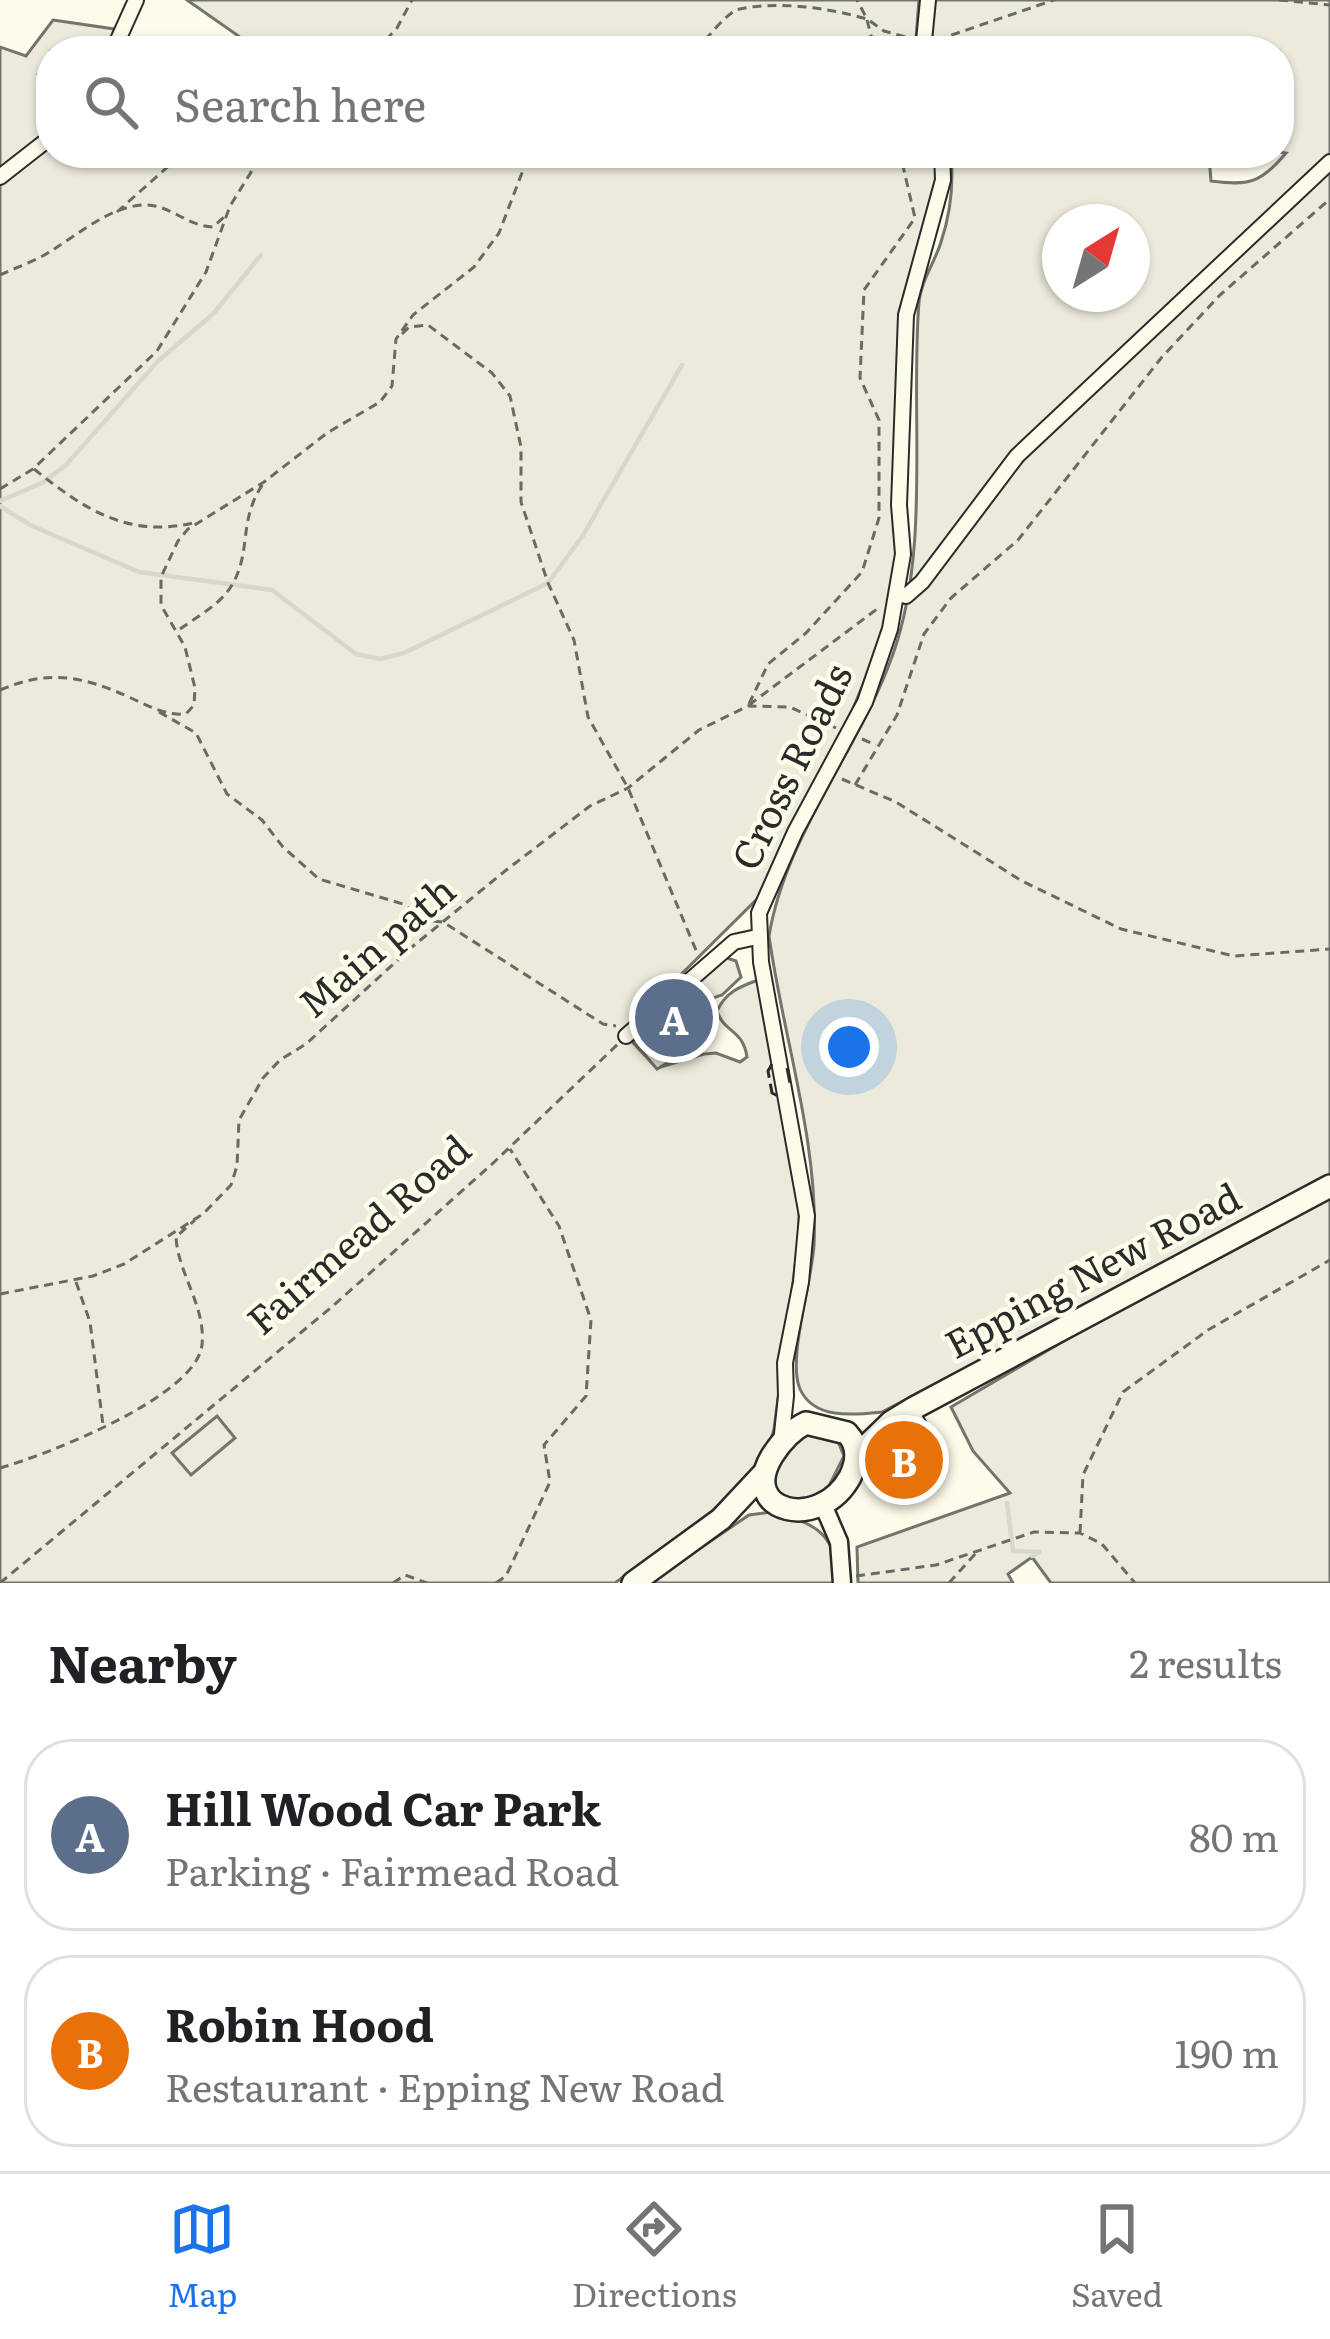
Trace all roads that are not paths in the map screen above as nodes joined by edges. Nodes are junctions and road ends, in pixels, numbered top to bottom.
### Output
1 (136, 0) edge
2 (928, 0) edge
3 (120, 36) edge
4 (925, 36) edge
5 (36, 149) edge
6 (1330, 162) edge
7 (943, 168) edge
8 (0, 177) edge
9 (897, 594) junction
10 (758, 937) junction
11 (631, 1032) road end
12 (1330, 1186) edge
13 (786, 1396) junction
14 (914, 1408) junction
15 (891, 1422) junction
16 (812, 1423) junction
17 (837, 1427) junction
18 (781, 1443) junction
19 (937, 1447) dead end
20 (857, 1455) junction
21 (764, 1473) junction
22 (776, 1503) junction
23 (824, 1507) junction
24 (722, 1519) junction
25 (842, 1580) edge
26 (633, 1583) edge

1 - 3 street
2 - 4 street
5 - 8 street
6 - 9 street
7 - 9 street, Cross Roads
9 - 10 street, Cross Roads
10 - 11 street
10 - 13 street, Cross Roads
12 - 14 main road, Epping New Road
13 - 16 street
13 - 18 street, Cross Roads
14 - 15 main road, Epping New Road
14 - 19 lane
15 - 17 main road, Epping New Road
15 - 20 main road, Epping New Road
16 - 17 main road
16 - 18 main road
17 - 20 main road
18 - 21 main road
20 - 23 main road
21 - 22 main road
21 - 24 main road
22 - 23 main road
22 - 24 main road
23 - 25 street
24 - 26 main road

